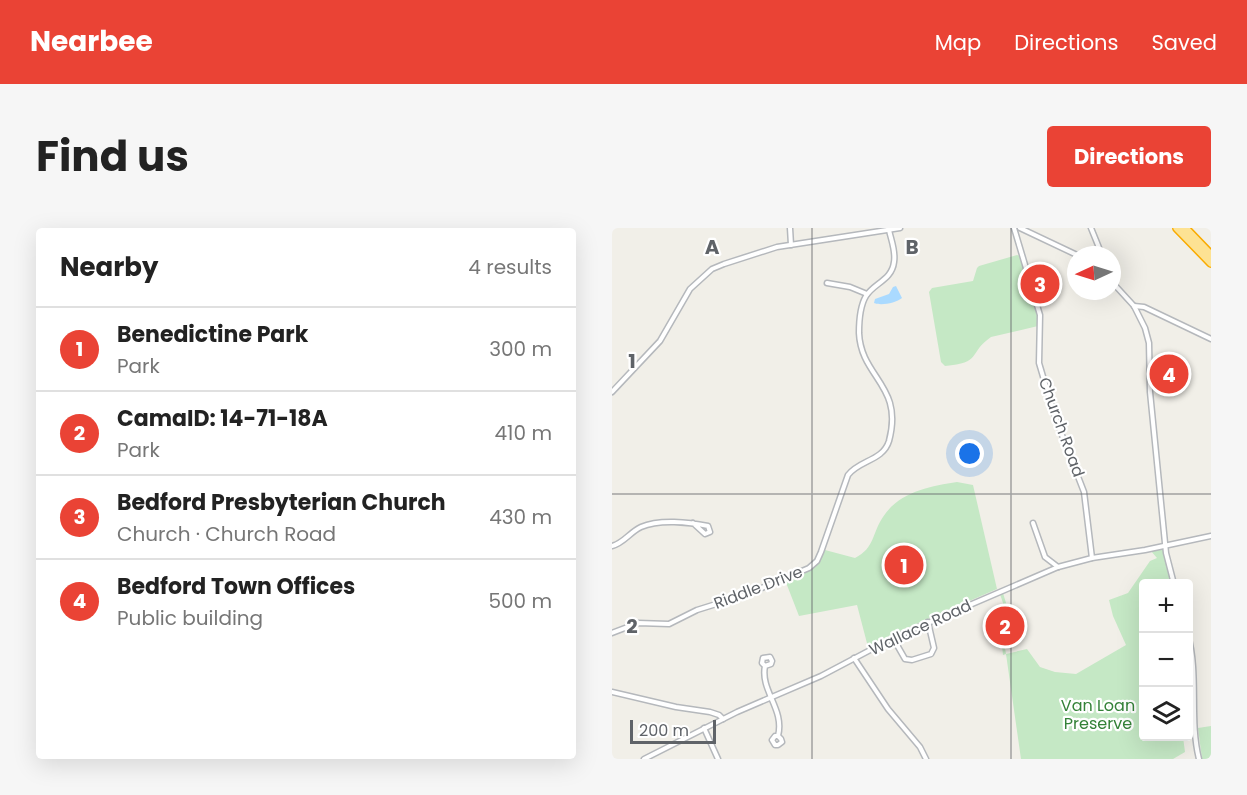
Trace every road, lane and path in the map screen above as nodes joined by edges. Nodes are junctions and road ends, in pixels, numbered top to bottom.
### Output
1 (790, 228) edge
2 (900, 228) edge
3 (1014, 228) edge
4 (1020, 228) edge
5 (1091, 228) edge
6 (1177, 228) edge
7 (1185, 228) edge
8 (889, 230) junction
9 (791, 245) junction
10 (1098, 246) edge
11 (1067, 250) edge
12 (1211, 255) edge
13 (1211, 263) edge
14 (827, 283) dead end
15 (1121, 292) edge
16 (867, 294) junction
17 (1134, 306) junction
18 (1211, 339) edge
19 (612, 392) edge
20 (693, 523) dead end
21 (1033, 523) dead end
22 (1211, 536) edge
23 (1166, 545) junction
24 (612, 546) edge
25 (1092, 558) junction
26 (1058, 567) junction
27 (1173, 579) edge
28 (928, 622) junction
29 (612, 633) edge
30 (893, 638) junction
31 (863, 653) junction
32 (854, 658) junction
33 (1193, 661) edge
34 (765, 666) dead end
35 (861, 667) junction
36 (612, 692) edge
37 (771, 697) junction
38 (723, 719) junction
39 (704, 728) junction
40 (778, 736) dead end
41 (644, 759) edge
42 (718, 759) edge
43 (926, 759) edge
44 (1199, 759) edge

1 - 9 street
2 - 8 street
3 - 25 street, Church Road
4 - 11 street
5 - 10 street
6 - 13 highway
7 - 12 highway
8 - 9 street
8 - 16 street
9 - 19 street
14 - 16 street
15 - 17 street
16 - 29 street, Riddle Drive
17 - 18 street
17 - 23 street
20 - 24 street
21 - 26 street
22 - 23 street, Wallace Road
23 - 25 street, Wallace Road
23 - 27 street
25 - 26 street, Wallace Road
26 - 28 street, Wallace Road
28 - 30 street, Wallace Road
28 - 30 street
30 - 31 street, Wallace Road
31 - 32 street, Wallace Road
31 - 35 street
32 - 35 street
32 - 37 street, Wallace Road
33 - 44 street
34 - 37 street
35 - 43 street
36 - 38 street
37 - 38 street, Wallace Road
37 - 40 street
38 - 39 street, Wallace Road
39 - 41 street, Wallace Road
39 - 42 street

